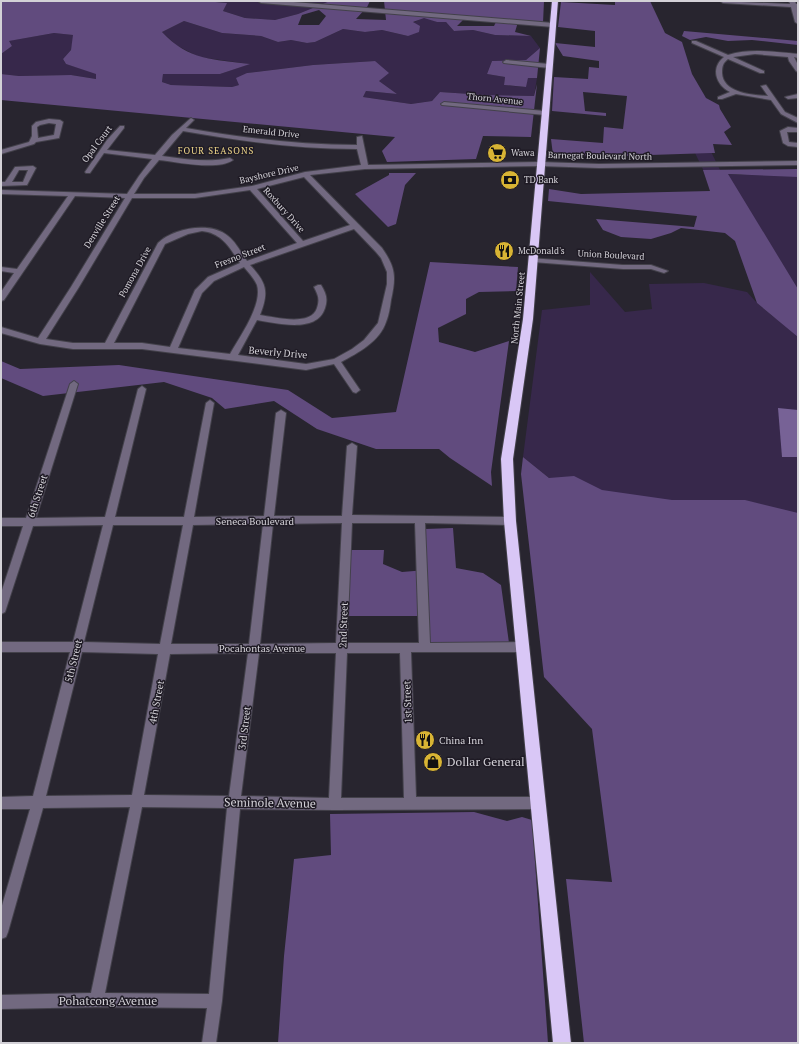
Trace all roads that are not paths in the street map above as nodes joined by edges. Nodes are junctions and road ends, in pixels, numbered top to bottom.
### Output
1 (261, 1) edge
2 (555, 1) edge
3 (723, 1) edge
4 (795, 4) edge
5 (798, 22) edge
6 (552, 25) junction
7 (694, 42) dead end
8 (769, 46) dead end
9 (771, 54) junction
10 (791, 55) junction
11 (798, 56) edge
12 (728, 57) junction
13 (506, 62) dead end
14 (549, 66) junction
15 (798, 70) edge
16 (762, 72) dead end
17 (764, 86) dead end
18 (736, 92) junction
19 (798, 96) edge
20 (788, 97) dead end
21 (720, 98) dead end
22 (772, 98) junction
23 (444, 104) dead end
24 (545, 113) junction
25 (191, 120) dead end
26 (798, 120) edge
27 (122, 127) dead end
28 (797, 127) edge
29 (181, 129) junction
30 (360, 137) dead end
31 (798, 139) edge
32 (34, 140) dead end
33 (798, 144) edge
34 (360, 146) junction
35 (102, 151) junction
36 (1, 152) edge
37 (157, 157) junction
38 (798, 157) edge
39 (230, 160) dead end
40 (798, 163) edge
41 (540, 164) junction
42 (365, 167) junction
43 (88, 172) dead end
44 (305, 174) junction
45 (252, 188) junction
46 (1, 192) edge
47 (73, 194) junction
48 (131, 196) junction
49 (354, 226) junction
50 (302, 244) junction
51 (533, 260) junction
52 (245, 264) junction
53 (1, 269) edge
54 (664, 271) dead end
55 (20, 272) junction
56 (318, 287) dead end
57 (1, 298) edge
58 (255, 317) junction
59 (1, 330) edge
60 (40, 341) junction
61 (108, 346) junction
62 (173, 350) junction
63 (232, 358) junction
64 (336, 361) junction
65 (74, 384) dead end
66 (142, 389) dead end
67 (356, 390) dead end
68 (210, 403) dead end
69 (281, 413) dead end
70 (352, 446) dead end
71 (188, 520) junction
72 (347, 520) junction
73 (420, 520) junction
74 (109, 521) junction
75 (268, 521) junction
76 (510, 521) junction
77 (1, 522) edge
78 (29, 522) junction
79 (1, 609) edge
80 (1, 647) edge
81 (76, 647) junction
82 (425, 647) junction
83 (522, 647) junction
84 (254, 648) junction
85 (342, 648) junction
86 (405, 648) junction
87 (166, 649) junction
88 (137, 801) junction
89 (234, 802) junction
90 (1, 803) edge
91 (38, 803) junction
92 (538, 803) junction
93 (335, 804) junction
94 (410, 804) junction
95 (1, 932) edge
96 (97, 1000) junction
97 (215, 1001) junction
98 (1, 1002) edge
99 (209, 1043) edge
100 (562, 1043) edge

1 - 6 street
2 - 6 highway, North Main Street
3 - 4 street
4 - 5 street
6 - 14 highway, North Main Street
7 - 12 street
8 - 9 street
9 - 10 street
9 - 12 street
10 - 11 street
10 - 15 street
12 - 16 street
12 - 18 street
13 - 14 street
14 - 24 highway, North Main Street
17 - 22 street
18 - 21 street
18 - 22 street
19 - 20 street
22 - 26 street
23 - 24 street, Thorn Avenue
24 - 41 highway, North Main Street
25 - 29 street, Denville Street
27 - 35 street, Opal Court
28 - 31 street
28 - 33 street
29 - 34 street, Emerald Drive
29 - 37 street, Denville Street
30 - 34 street
32 - 36 street
34 - 42 street
35 - 37 street
35 - 43 street, Opal Court
37 - 39 street
37 - 48 street, Denville Street
38 - 41 street, Barnegat Boulevard North
40 - 41 street, Barnegat Boulevard North
41 - 42 street, Bayshore Drive
41 - 51 highway, North Main Street
42 - 44 street, Bayshore Drive
44 - 45 street, Bayshore Drive
44 - 49 street, Beverly Drive
45 - 48 street, Bayshore Drive
45 - 50 street, Roxbury Drive
46 - 47 street, Bayshore Drive
47 - 48 street, Bayshore Drive
47 - 55 street
48 - 60 street, Denville Street
49 - 50 street, Fresno Street
49 - 64 street, Beverly Drive
50 - 52 street, Fresno Street
51 - 54 street, Union Boulevard
51 - 76 highway, North Main Street
52 - 58 street, Pomona Drive
52 - 61 street, Pomona Drive
52 - 62 street, Fresno Street
53 - 55 street
55 - 57 street
56 - 58 street
58 - 63 street, Pomona Drive
59 - 60 street, Beverly Drive
60 - 61 street, Beverly Drive
61 - 62 street, Beverly Drive
62 - 63 street, Beverly Drive
63 - 64 street, Beverly Drive
64 - 67 street
65 - 78 street, 6th Street
66 - 74 street, 5th Street
68 - 71 street, 4th Street
69 - 75 street, 3rd Street
70 - 72 street, 2nd Street
71 - 74 street, Seneca Boulevard
71 - 75 street, Seneca Boulevard
71 - 87 street, 4th Street
72 - 73 street, Seneca Boulevard
72 - 75 street, Seneca Boulevard
72 - 85 street, 2nd Street
73 - 76 street, Seneca Boulevard
73 - 82 street
74 - 78 street, Seneca Boulevard
74 - 81 street, 5th Street
75 - 84 street, 3rd Street
76 - 83 highway, North Main Street
77 - 78 street, Seneca Boulevard
78 - 79 street, 6th Street
80 - 81 street, Pocahontas Avenue
81 - 87 street, Pocahontas Avenue
81 - 91 street, 5th Street
82 - 83 street, Pocahontas Avenue
82 - 86 street, Pocahontas Avenue
83 - 92 highway, North Main Street
84 - 85 street, Pocahontas Avenue
84 - 87 street, Pocahontas Avenue
84 - 89 street, 3rd Street
85 - 86 street, Pocahontas Avenue
85 - 93 street, 2nd Street
86 - 94 street, 1st Street
87 - 88 street, 4th Street
88 - 89 street, Seminole Avenue
88 - 91 street, Seminole Avenue
88 - 96 street, 4th Street
89 - 93 street, Seminole Avenue
89 - 97 street, 3rd Street
90 - 91 street, Seminole Avenue
91 - 95 street, 5th Street
92 - 94 street, Seminole Avenue
92 - 100 highway, North Main Street
93 - 94 street, Seminole Avenue
96 - 97 street, Pohatcong Avenue
96 - 98 street, Pohatcong Avenue
97 - 99 street, 3rd Street

